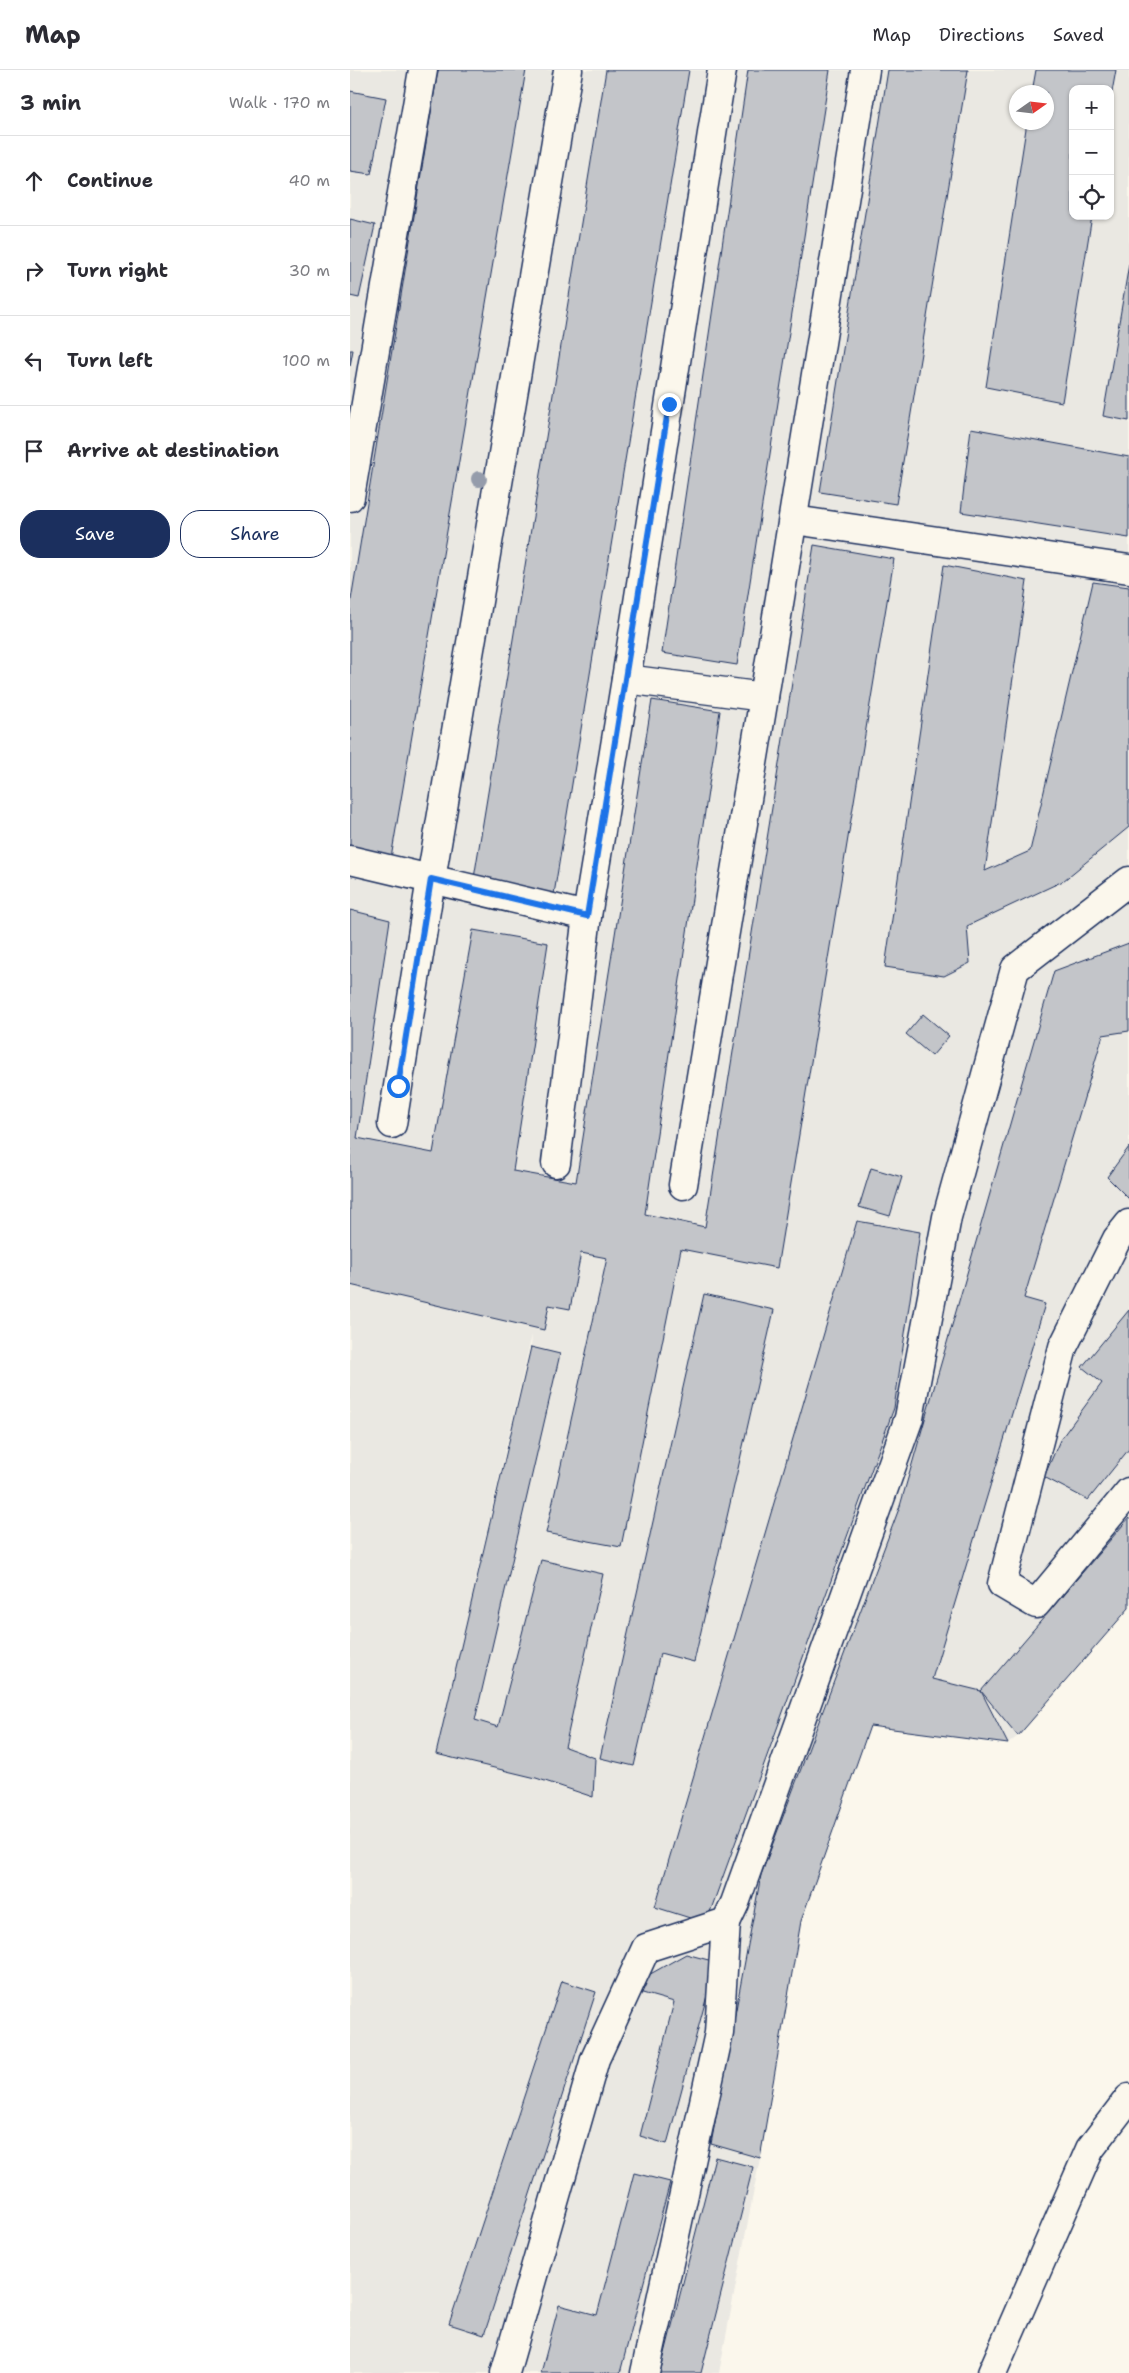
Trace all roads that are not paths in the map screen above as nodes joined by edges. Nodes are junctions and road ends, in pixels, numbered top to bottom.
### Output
1 (423, 70) edge
2 (568, 70) edge
3 (722, 70) edge
4 (865, 70) edge
5 (350, 497) edge
6 (794, 520) junction
7 (1129, 569) edge
8 (626, 679) junction
9 (764, 697) junction
10 (350, 860) edge
11 (431, 879) junction
12 (1129, 882) edge
13 (587, 916) junction
14 (392, 1124) dead end
15 (556, 1163) dead end
16 (683, 1185) dead end
17 (1129, 1224) edge
18 (1129, 1492) edge
19 (726, 1922) junction
20 (1129, 2098) edge
21 (505, 2373) edge
22 (645, 2373) edge
23 (992, 2373) edge

1 - 5 street
2 - 11 street
3 - 8 street
4 - 6 street
6 - 7 street
6 - 9 street
8 - 9 street
8 - 13 street
9 - 16 street
10 - 11 street
11 - 13 street
11 - 14 street
12 - 19 street
13 - 15 street
17 - 18 street
19 - 21 street
19 - 22 street
20 - 23 street

